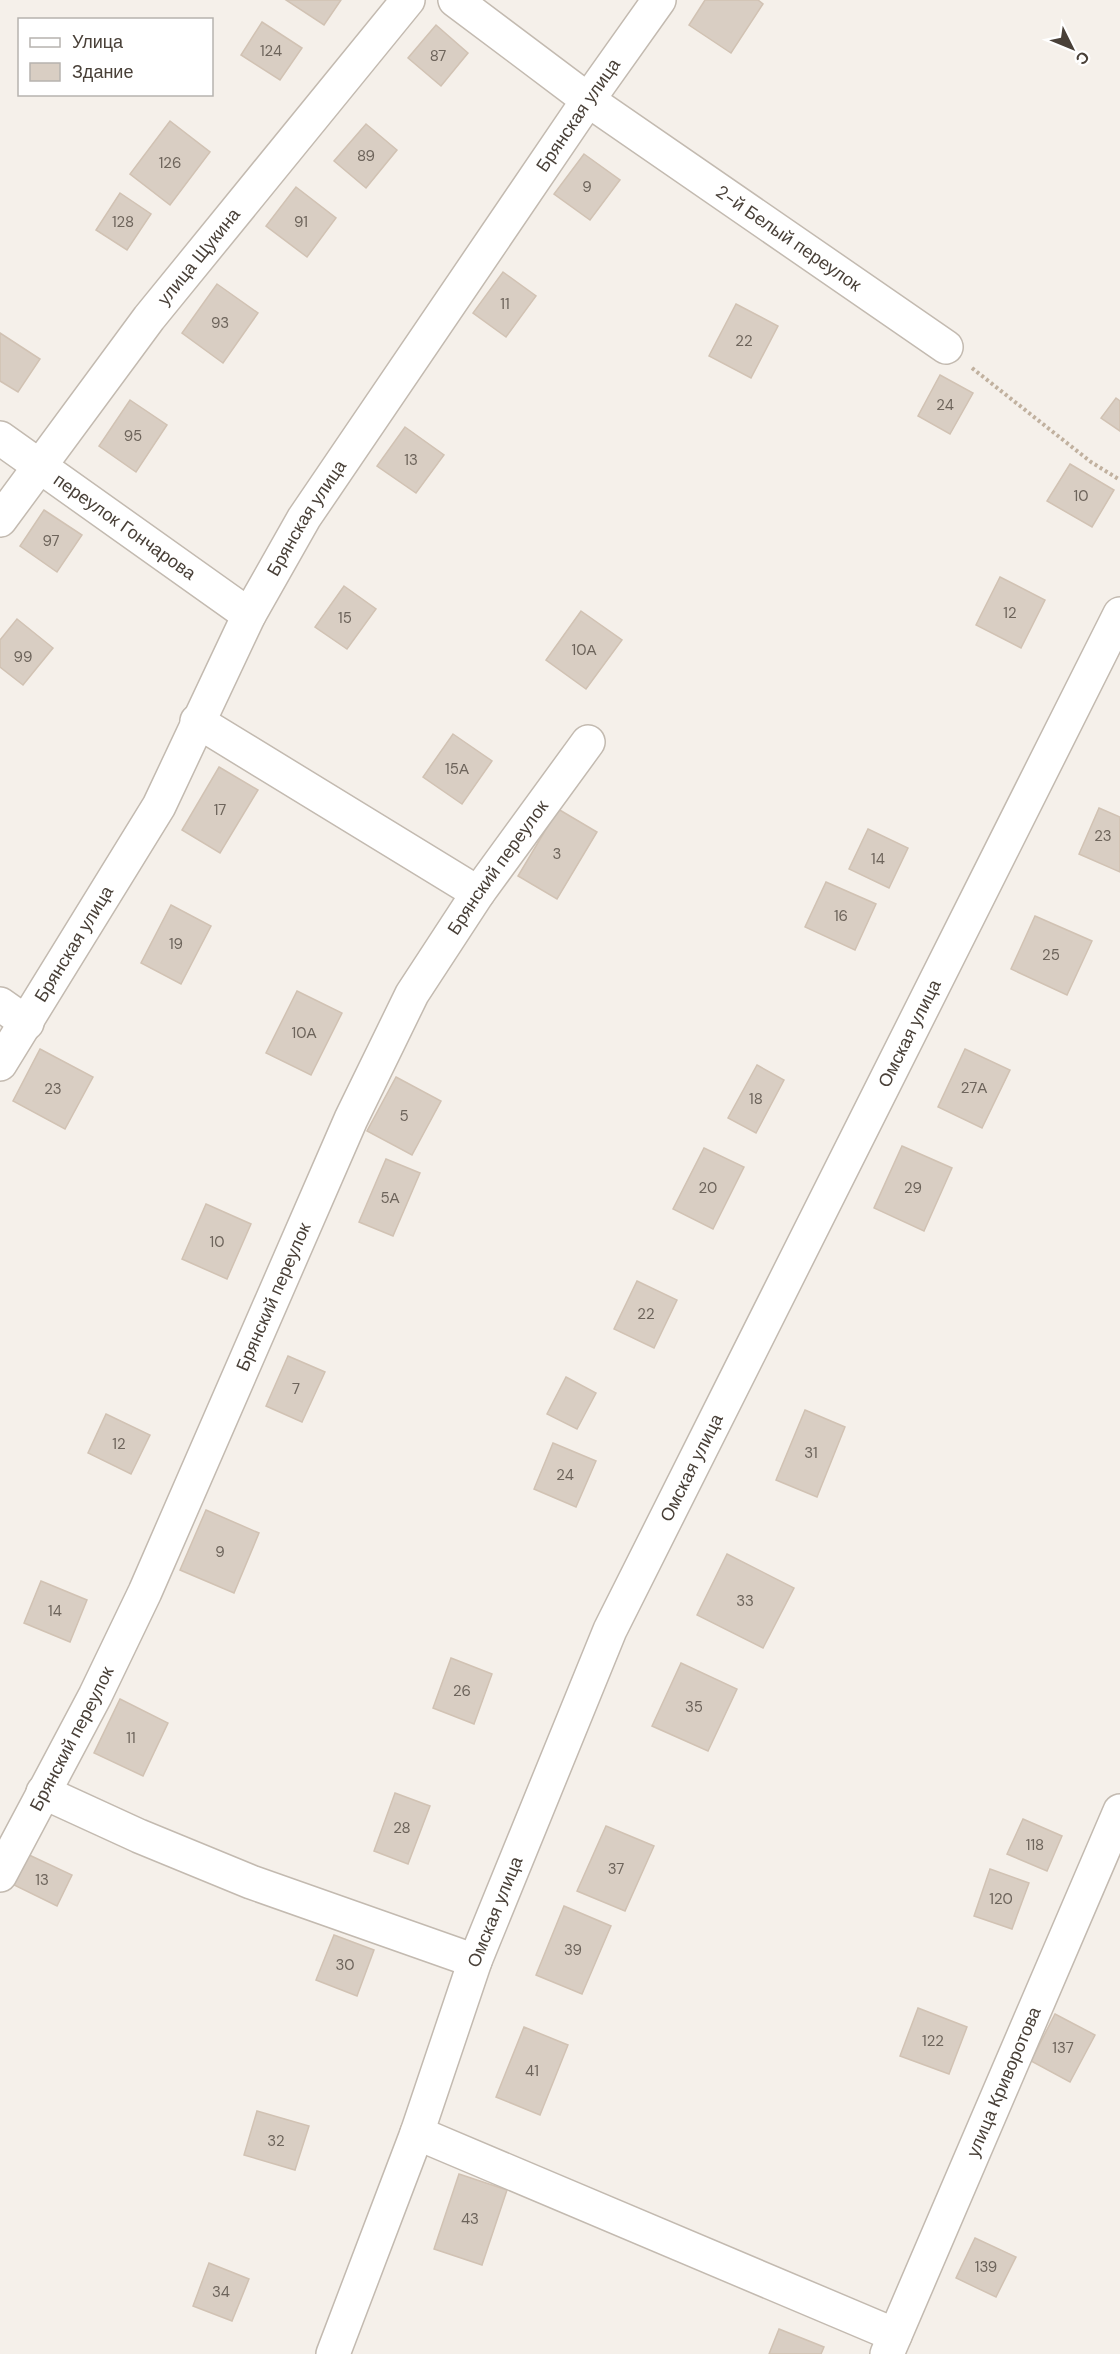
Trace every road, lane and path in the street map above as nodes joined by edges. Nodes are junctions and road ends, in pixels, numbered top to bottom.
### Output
1 (408, 0) edge
2 (455, 0) edge
3 (659, 0) edge
4 (588, 100) junction
5 (946, 347) joint
6 (0, 438) edge
7 (41, 466) junction
8 (1120, 480) edge
9 (0, 520) edge
10 (1120, 614) edge
11 (249, 615) junction
12 (197, 721) junction
13 (588, 742) dead end
14 (478, 893) junction
15 (0, 1004) edge
16 (27, 1023) junction
17 (0, 1064) edge
18 (43, 1792) junction
19 (1120, 1811) edge
20 (0, 1875) edge
21 (476, 1961) junction
22 (417, 2133) junction
23 (891, 2345) edge
24 (333, 2354) edge

1 - 7 street, улица Щукина
2 - 4 street, 2-й Белый переулок
3 - 4 street, Брянская улица
4 - 5 street, 2-й Белый переулок
4 - 11 street, Брянская улица
5 - 8 path
6 - 7 street, переулок Гончарова
7 - 9 street, улица Щукина
7 - 11 street, переулок Гончарова
10 - 21 street, Омская улица
11 - 12 street, Брянская улица
12 - 14 street
12 - 16 street, Брянская улица
13 - 14 street, Брянский переулок
14 - 18 street, Брянский переулок
15 - 16 street
16 - 17 street, Брянская улица
18 - 20 street, Брянский переулок
18 - 21 street
19 - 23 street, улица Криворотова
21 - 22 street, Омская улица
22 - 23 street
22 - 24 street, Омская улица

